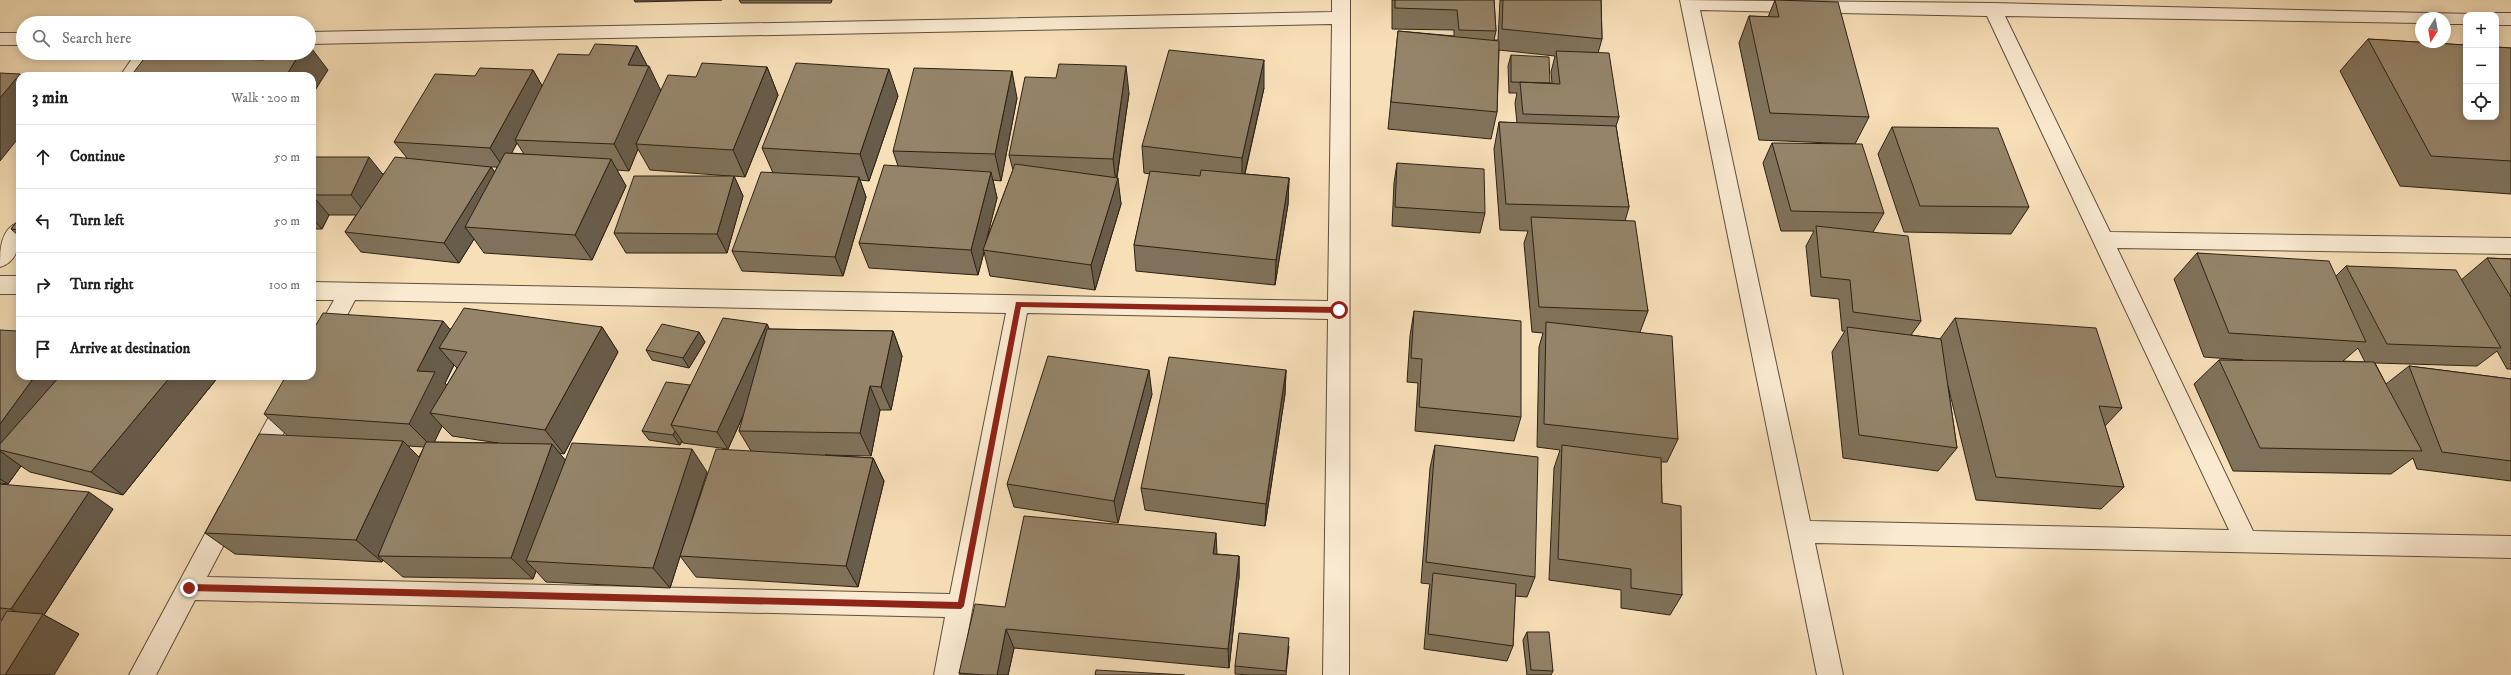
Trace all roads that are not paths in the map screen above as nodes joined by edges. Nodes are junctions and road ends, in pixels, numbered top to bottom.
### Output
1 (1689, 2) edge
2 (1341, 9) edge
3 (1993, 9) junction
4 (2463, 18) edge
5 (2499, 19) edge
6 (2511, 19) edge
7 (316, 38) edge
8 (0, 39) edge
9 (16, 40) edge
10 (141, 60) edge
11 (133, 72) edge
12 (16, 236) edge
13 (2103, 240) junction
14 (2511, 246) edge
15 (0, 259) edge
16 (0, 285) edge
17 (16, 285) edge
18 (316, 291) edge
19 (349, 292) junction
20 (1018, 304) junction
21 (1339, 310) junction
22 (316, 353) edge
23 (301, 380) edge
24 (1800, 532) junction
25 (2246, 541) junction
26 (2511, 547) edge
27 (189, 588) junction
28 (961, 606) junction
29 (142, 675) edge
30 (947, 675) edge
31 (1336, 675) edge
32 (1830, 675) edge

1 - 3 street
1 - 24 street
2 - 7 street
2 - 21 street
3 - 4 street
3 - 13 street
5 - 6 street
8 - 9 street
10 - 11 street
12 - 15 street
13 - 14 street
13 - 25 street
16 - 17 street
18 - 19 street
19 - 20 street
19 - 22 street
20 - 21 street
20 - 28 street
21 - 31 street
23 - 27 street
24 - 25 street
24 - 32 street
25 - 26 street
27 - 28 street
27 - 29 street
28 - 30 street

